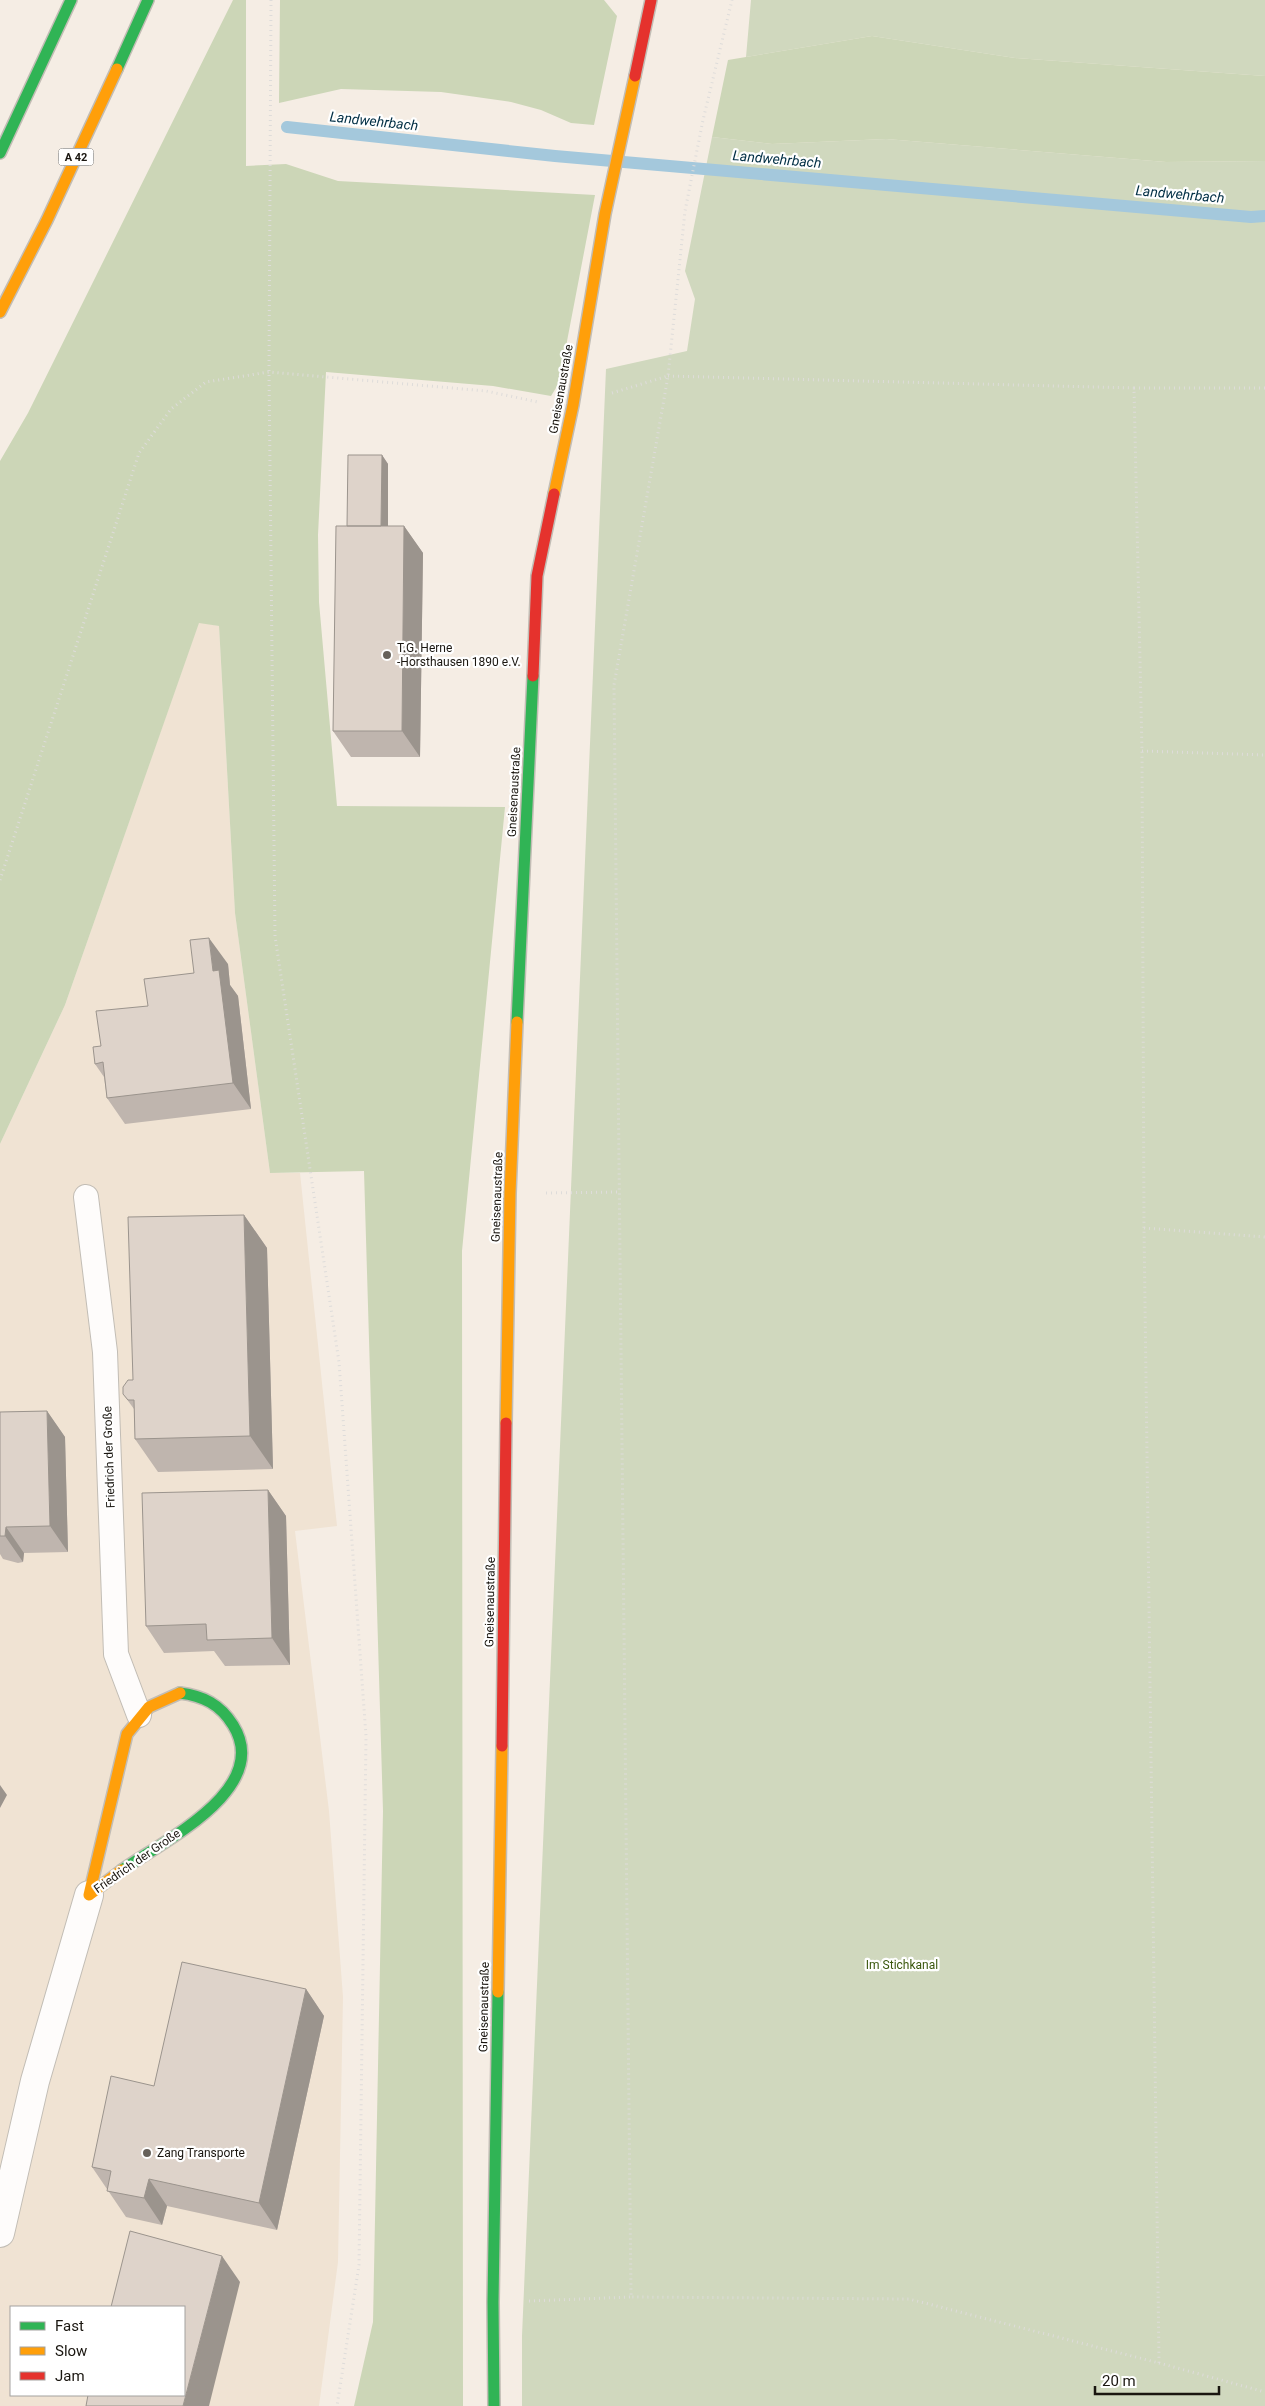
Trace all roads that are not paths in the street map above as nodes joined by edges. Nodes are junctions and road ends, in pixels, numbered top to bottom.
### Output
1 (72, 0) edge
2 (148, 0) edge
3 (651, 0) edge
4 (0, 153) edge
5 (0, 312) edge
6 (86, 1196) dead end
7 (139, 1715) junction
8 (88, 1895) junction
9 (0, 2233) edge
10 (494, 2406) edge

1 - 4 main road
2 - 5 main road, A 42
3 - 10 main road, Gneisenaustraße
6 - 7 lane, Friedrich der Große
7 - 8 main road, Friedrich der Große
7 - 8 main road, Friedrich der Große
8 - 9 street, Friedrich der Große

